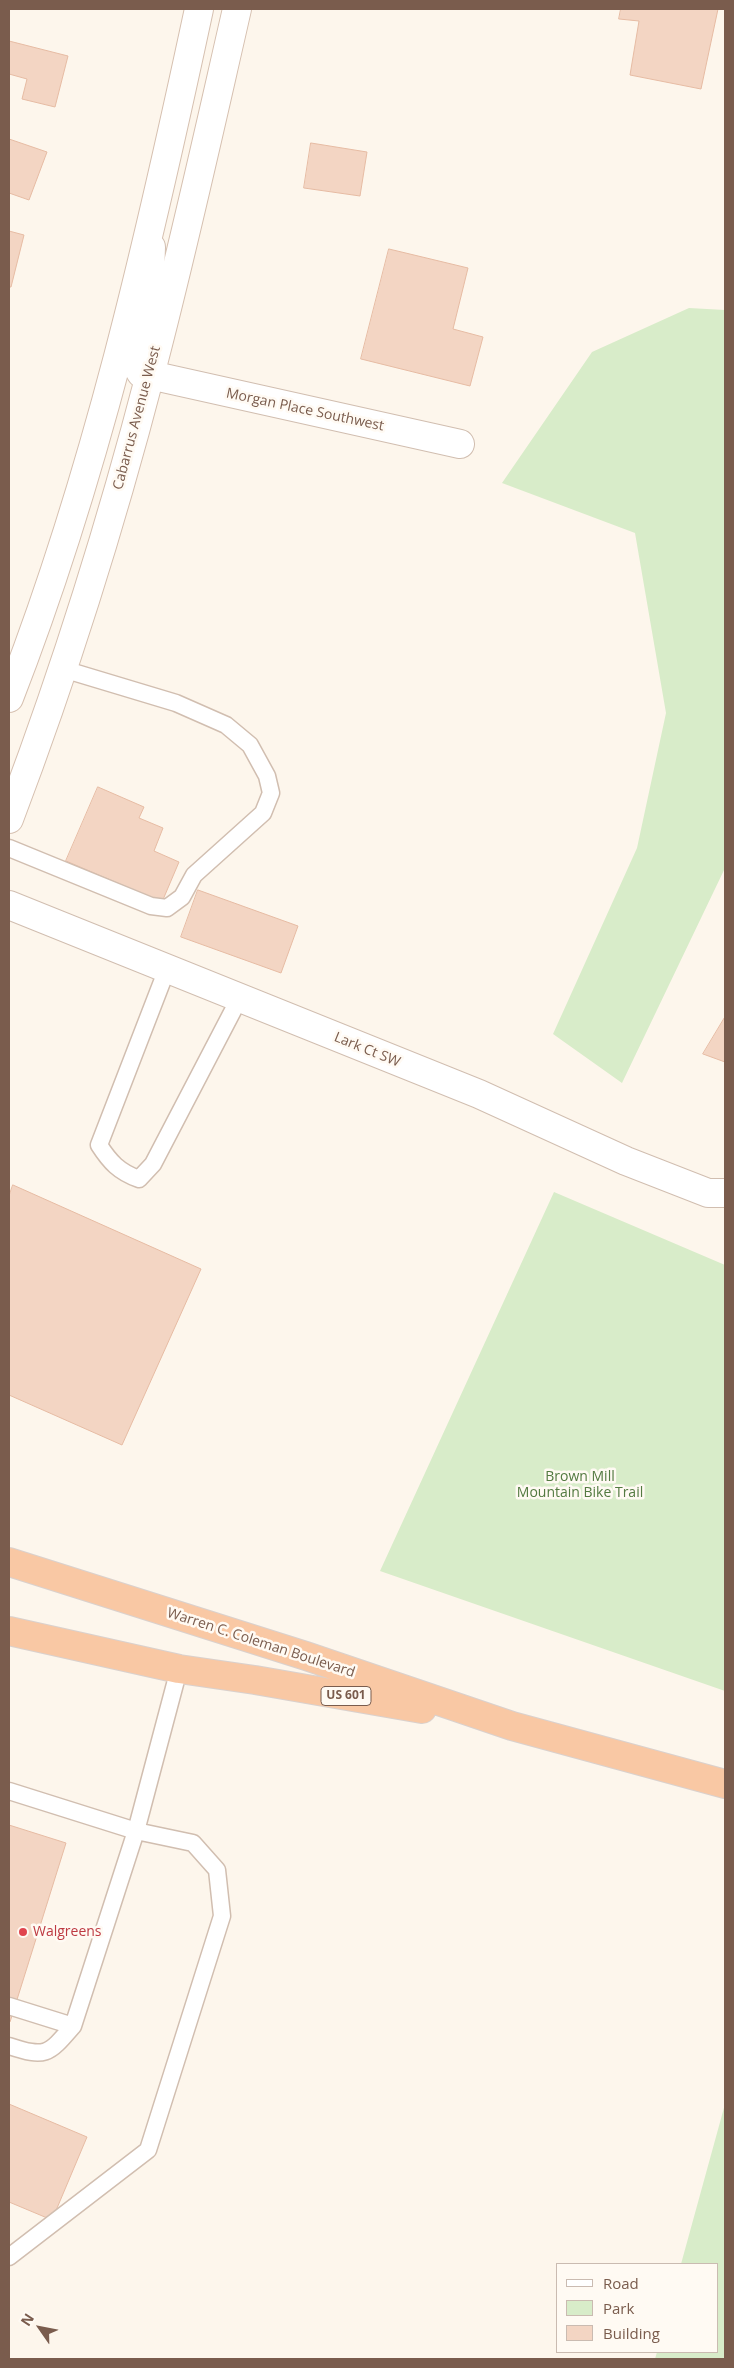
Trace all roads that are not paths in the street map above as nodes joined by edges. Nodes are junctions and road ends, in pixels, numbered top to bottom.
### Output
1 (199, 9) edge
2 (237, 9) edge
3 (151, 223) junction
4 (150, 377) junction
5 (460, 444) dead end
6 (62, 669) junction
7 (9, 698) edge
8 (9, 819) edge
9 (9, 848) edge
10 (9, 905) edge
11 (167, 969) junction
12 (239, 999) junction
13 (725, 1193) edge
14 (9, 1562) edge
15 (9, 1631) edge
16 (179, 1669) junction
17 (512, 1726) junction
18 (725, 1784) edge
19 (9, 1791) edge
20 (136, 1831) junction
21 (9, 2006) edge
22 (73, 2026) junction
23 (9, 2046) edge
24 (9, 2257) edge

1 - 3 main road
2 - 4 main road, Cabarrus Avenue West
3 - 4 main road
3 - 7 main road
4 - 5 main road, Morgan Place Southwest
4 - 6 main road, Cabarrus Avenue West
6 - 8 main road, Cabarrus Avenue West
6 - 9 lane
10 - 11 main road, Lark Ct SW
11 - 12 main road, Lark Ct SW
11 - 12 lane
12 - 13 main road, Lark Ct SW
14 - 17 highway, Warren C. Coleman Boulevard / US 601
15 - 16 highway, Warren C. Coleman Boulevard / US 601
16 - 17 highway, Warren C. Coleman Boulevard / US 601
16 - 20 lane
17 - 18 highway, Warren C. Coleman Boulevard / US 601
19 - 20 lane
20 - 22 lane
20 - 24 lane
21 - 22 lane
22 - 23 lane

